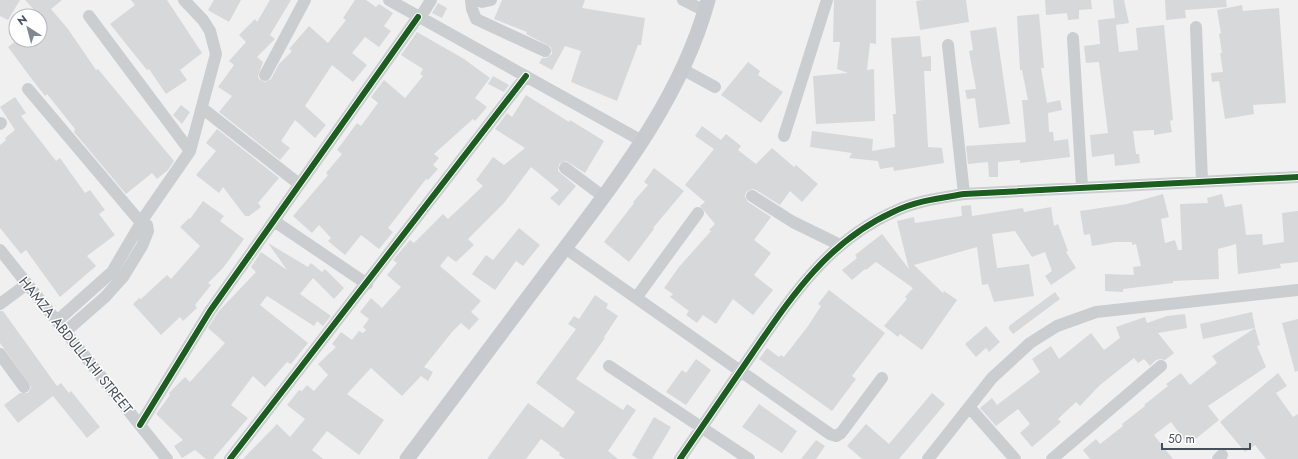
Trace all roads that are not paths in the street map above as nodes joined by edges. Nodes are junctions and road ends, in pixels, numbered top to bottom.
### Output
1 (184, 0) edge
2 (306, 0) edge
3 (389, 0) edge
4 (430, 0) edge
5 (471, 0) edge
6 (477, 0) edge
7 (491, 0) edge
8 (683, 0) edge
9 (827, 0) edge
10 (196, 5) edge
11 (707, 5) edge
12 (89, 16) dead end
13 (419, 17) junction
14 (1196, 27) dead end
15 (1073, 38) dead end
16 (948, 45) dead end
17 (544, 51) dead end
18 (682, 69) junction
19 (265, 75) dead end
20 (526, 76) junction
21 (716, 87) dead end
22 (28, 89) dead end
23 (202, 108) junction
24 (784, 136) dead end
25 (642, 141) junction
26 (190, 151) junction
27 (565, 168) dead end
28 (1298, 177) edge
29 (1202, 181) junction
30 (299, 184) junction
31 (1082, 187) junction
32 (964, 194) junction
33 (752, 196) dead end
34 (604, 197) junction
35 (698, 213) dead end
36 (274, 221) junction
37 (144, 224) junction
38 (840, 245) junction
39 (565, 248) junction
40 (0, 250) edge
41 (27, 284) junction
42 (367, 284) junction
43 (1298, 290) edge
44 (636, 298) junction
45 (0, 304) edge
46 (57, 322) junction
47 (65, 332) junction
48 (0, 354) edge
49 (609, 366) dead end
50 (1162, 366) dead end
51 (741, 371) junction
52 (882, 378) dead end
53 (24, 387) dead end
54 (970, 408) junction
55 (140, 425) junction
56 (702, 427) junction
57 (167, 459) edge
58 (230, 459) edge
59 (407, 459) edge
60 (680, 459) edge
61 (749, 459) edge
62 (928, 459) edge
63 (1015, 459) edge
64 (1052, 459) edge

1 - 10 street
2 - 19 street
3 - 13 street
4 - 13 street
5 - 17 street
6 - 7 street
8 - 11 street
9 - 24 street
10 - 23 street
11 - 18 main road
12 - 26 street
13 - 20 street
13 - 30 street
14 - 29 street
15 - 31 street
16 - 32 street
18 - 21 street
18 - 25 main road
20 - 25 street
20 - 42 street
22 - 37 street
23 - 26 street
23 - 30 street
25 - 34 main road
26 - 37 street
27 - 34 street
28 - 29 street
29 - 31 street
30 - 36 street
31 - 32 street
32 - 38 street
33 - 38 street
34 - 39 main road
35 - 44 street
36 - 42 street
36 - 55 street
37 - 46 street
37 - 47 street
38 - 51 street
39 - 44 street
39 - 59 main road
40 - 41 street, HAMZA ABDULLAHI STREET
41 - 45 street
41 - 46 street, HAMZA ABDULLAHI STREET
42 - 58 street
43 - 54 street
44 - 51 street
46 - 47 street, HAMZA ABDULLAHI STREET
47 - 55 street, HAMZA ABDULLAHI STREET
48 - 53 street
49 - 56 street
50 - 64 street
51 - 52 street
51 - 56 street
54 - 62 street
54 - 63 street
55 - 57 street, HAMZA ABDULLAHI STREET
56 - 60 street
56 - 61 street

